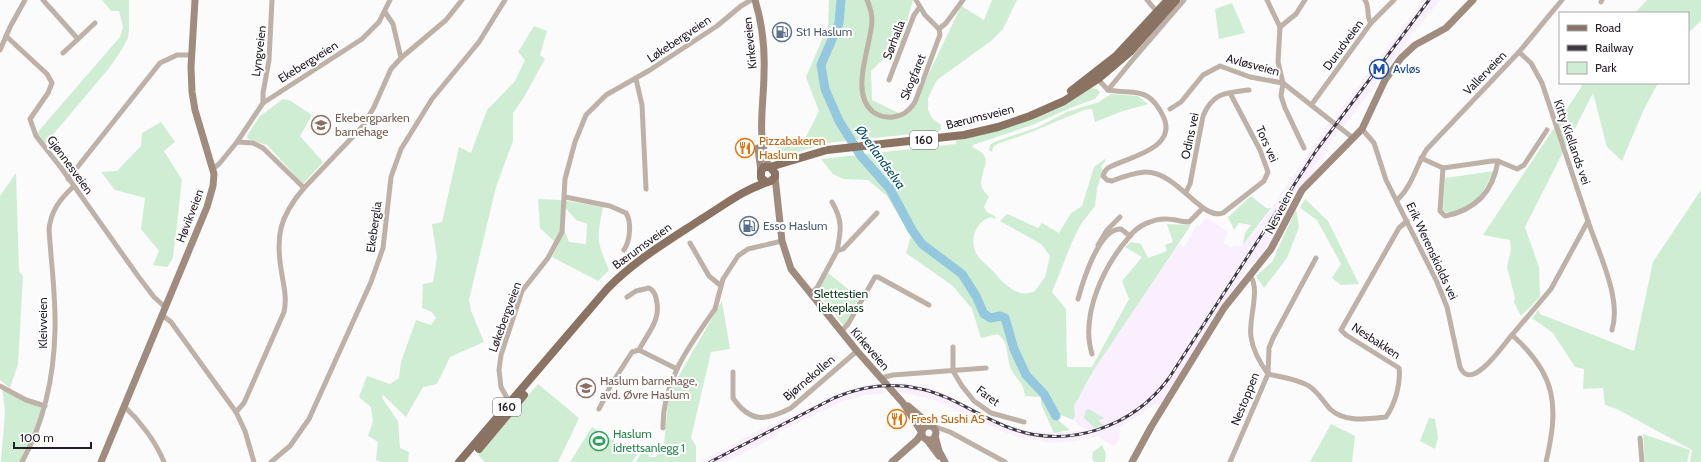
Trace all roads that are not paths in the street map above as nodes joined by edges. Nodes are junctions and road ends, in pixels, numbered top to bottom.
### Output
1 (25, 0) edge
2 (43, 0) edge
3 (195, 0) edge
4 (272, 0) edge
5 (390, 0) edge
6 (462, 0) edge
7 (505, 0) edge
8 (751, 0) edge
9 (755, 0) edge
10 (867, 0) edge
11 (916, 0) edge
12 (963, 0) edge
13 (1147, 0) edge
14 (1168, 0) edge
15 (1176, 0) edge
16 (1184, 0) edge
17 (1266, 0) edge
18 (1305, 0) edge
19 (1365, 0) edge
20 (1394, 0) edge
21 (1473, 0) edge
22 (1562, 0) edge
23 (920, 8) junction
24 (385, 12) junction
25 (1160, 14) junction
26 (95, 23) dead end
27 (1371, 23) junction
28 (1280, 27) junction
29 (939, 29) junction
30 (6, 36) junction
31 (78, 39) junction
32 (0, 50) edge
33 (1519, 52) junction
34 (64, 53) dead end
35 (191, 55) junction
36 (401, 58) junction
37 (1096, 77) junction
38 (636, 79) junction
39 (889, 80) dead end
40 (1283, 83) junction
41 (1108, 90) junction
42 (1249, 90) dead end
43 (1230, 92) junction
44 (263, 103) junction
45 (1312, 104) junction
46 (762, 108) junction
47 (1170, 109) dead end
48 (1362, 128) junction
49 (1547, 130) dead end
50 (1353, 138) junction
51 (237, 142) junction
52 (1304, 148) dead end
53 (1421, 158) junction
54 (794, 161) junction
55 (1498, 161) junction
56 (770, 167) junction
57 (214, 168) junction
58 (1443, 168) junction
59 (760, 172) junction
60 (775, 176) junction
61 (68, 179) junction
62 (766, 181) junction
63 (73, 187) junction
64 (304, 188) junction
65 (646, 189) dead end
66 (741, 192) junction
67 (1186, 192) junction
68 (565, 197) junction
69 (776, 200) junction
70 (1397, 200) junction
71 (832, 202) dead end
72 (1202, 209) junction
73 (877, 213) dead end
74 (1120, 217) dead end
75 (1408, 221) junction
76 (1588, 221) junction
77 (1130, 236) junction
78 (782, 241) junction
79 (690, 243) dead end
80 (1099, 247) junction
81 (624, 250) dead end
82 (837, 251) junction
83 (1316, 258) dead end
84 (1250, 275) junction
85 (720, 285) junction
86 (810, 294) junction
87 (627, 297) dead end
88 (1078, 299) dead end
89 (929, 305) dead end
90 (165, 307) junction
91 (161, 318) junction
92 (1612, 330) dead end
93 (841, 332) junction
94 (1512, 335) junction
95 (953, 347) dead end
96 (639, 350) junction
97 (857, 351) junction
98 (1092, 354) dead end
99 (986, 368) dead end
100 (677, 369) junction
101 (953, 371) junction
102 (733, 372) dead end
103 (1268, 374) junction
104 (880, 378) junction
105 (0, 386) edge
106 (903, 403) junction
107 (514, 404) junction
108 (44, 406) junction
109 (124, 406) junction
110 (599, 409) dead end
111 (236, 412) junction
112 (1024, 422) dead end
113 (931, 426) junction
114 (664, 428) dead end
115 (950, 432) junction
116 (936, 435) junction
117 (924, 436) junction
118 (1640, 438) dead end
119 (22, 462) edge
120 (101, 462) edge
121 (164, 462) edge
122 (254, 462) edge
123 (271, 462) edge
124 (459, 462) edge
125 (466, 462) edge
126 (892, 462) edge
127 (944, 462) edge
128 (1005, 462) edge
129 (1132, 462) edge
130 (1230, 462) edge
131 (1546, 462) edge
132 (1642, 462) edge

1 - 30 street
2 - 31 street
3 - 35 main road, Høvikveien
4 - 44 street, Lyngveien
5 - 24 street, Ekebergveien
6 - 36 street
7 - 123 street, Ekeberglia
8 - 38 street, Løkebergveien
9 - 46 main road, Kirkeveien
10 - 29 street, Skogfaret
11 - 23 street
12 - 29 street
13 - 25 street
14 - 25 main road, Bærumsveien / 160
15 - 25 main road, Bærumsveien / 160
16 - 41 street
17 - 28 street
18 - 28 street
19 - 27 street
20 - 27 street, Durudveien
21 - 48 main road, Nesveien
22 - 33 street, Vallerveien
23 - 29 street
23 - 39 street, Sørhalla
24 - 36 street
24 - 44 street, Ekebergveien
25 - 37 main road, Bærumsveien / 160
26 - 31 street
27 - 45 street, Durudveien
28 - 40 street
30 - 32 street
30 - 61 street, Gjønnesveien
31 - 34 street
33 - 53 street, Vallerveien
33 - 76 street, Kitty Kiellands vei
35 - 57 main road, Høvikveien
35 - 61 street
36 - 64 street
37 - 41 street
37 - 54 main road, Bærumsveien / 160
38 - 65 street
38 - 68 street, Løkebergveien
40 - 45 street, Avløsveien
40 - 47 street, Avløsveien
40 - 52 street
41 - 67 street
42 - 43 street, Odins vei
43 - 67 street, Odins vei
43 - 72 street, Tors vei
44 - 51 street, Ekebergveien
45 - 50 street, Avløsveien
46 - 56 main road, Kirkeveien
46 - 59 main road, Kirkeveien
48 - 50 main road, Nesveien
48 - 70 street, Erik Werenskiolds vei
49 - 55 street
50 - 84 main road, Nesveien
51 - 57 street, Ekebergveien
51 - 64 street
53 - 58 street
53 - 70 street, Vallerveien
54 - 56 main road, Bærumsveien / 160
54 - 60 main road, Bærumsveien / 160
55 - 58 street
55 - 58 street
56 - 59 main road, 160
56 - 60 main road
57 - 90 main road, Høvikveien
59 - 62 main road
59 - 66 main road, Bærumsveien / 160
60 - 62 main road, 160
60 - 69 main road, Kirkeveien
61 - 63 street, Gjønnesveien
62 - 66 main road, Bærumsveien / 160
62 - 69 main road, Kirkeveien
63 - 90 street, Gjønnesveien
63 - 108 street, Kleivveien
64 - 111 street
66 - 107 main road, Bærumsveien / 160
67 - 72 street
68 - 81 street
68 - 107 street, Løkebergveien
69 - 78 main road, Kirkeveien
70 - 75 street, Erik Werenskiolds vei
71 - 82 street
72 - 77 street
73 - 82 street
74 - 80 street
75 - 94 street, Erik Werenskiolds vei
75 - 103 street, Nesbakken
76 - 92 street, Kitty Kiellands vei
76 - 94 street
77 - 80 street
77 - 98 street
78 - 85 street
78 - 86 main road, Kirkeveien
79 - 85 street
80 - 88 street
82 - 86 street
83 - 103 street, Nestoppen
84 - 103 street
84 - 129 main road, Nesveien
85 - 100 street
86 - 93 main road, Kirkeveien
87 - 96 street
89 - 93 street
90 - 91 main road, Høvikveien
91 - 109 main road, Høvikveien
91 - 111 street
93 - 97 main road, Kirkeveien
94 - 131 street
95 - 101 street
96 - 100 street
96 - 110 street
97 - 102 street, Bjørnekollen
97 - 104 main road, Kirkeveien
99 - 101 street, Faret
100 - 114 street
101 - 104 street, Faret
101 - 112 street, Faret
103 - 130 street, Nestoppen
104 - 106 main road, Kirkeveien
105 - 108 street
106 - 113 main road, Kirkeveien
106 - 117 main road, Kirkeveien
107 - 124 main road, Bærumsveien / 160
107 - 125 main road, Bærumsveien / 160
108 - 119 street, Kleivveien
109 - 120 main road, Høvikveien
109 - 121 street
111 - 122 street
113 - 115 street
113 - 116 main road, Kirkeveien
113 - 117 main road
115 - 116 street
115 - 128 street
116 - 117 main road
116 - 127 main road, Kirkeveien
117 - 126 main road
117 - 127 main road, Kirkeveien
118 - 132 street

